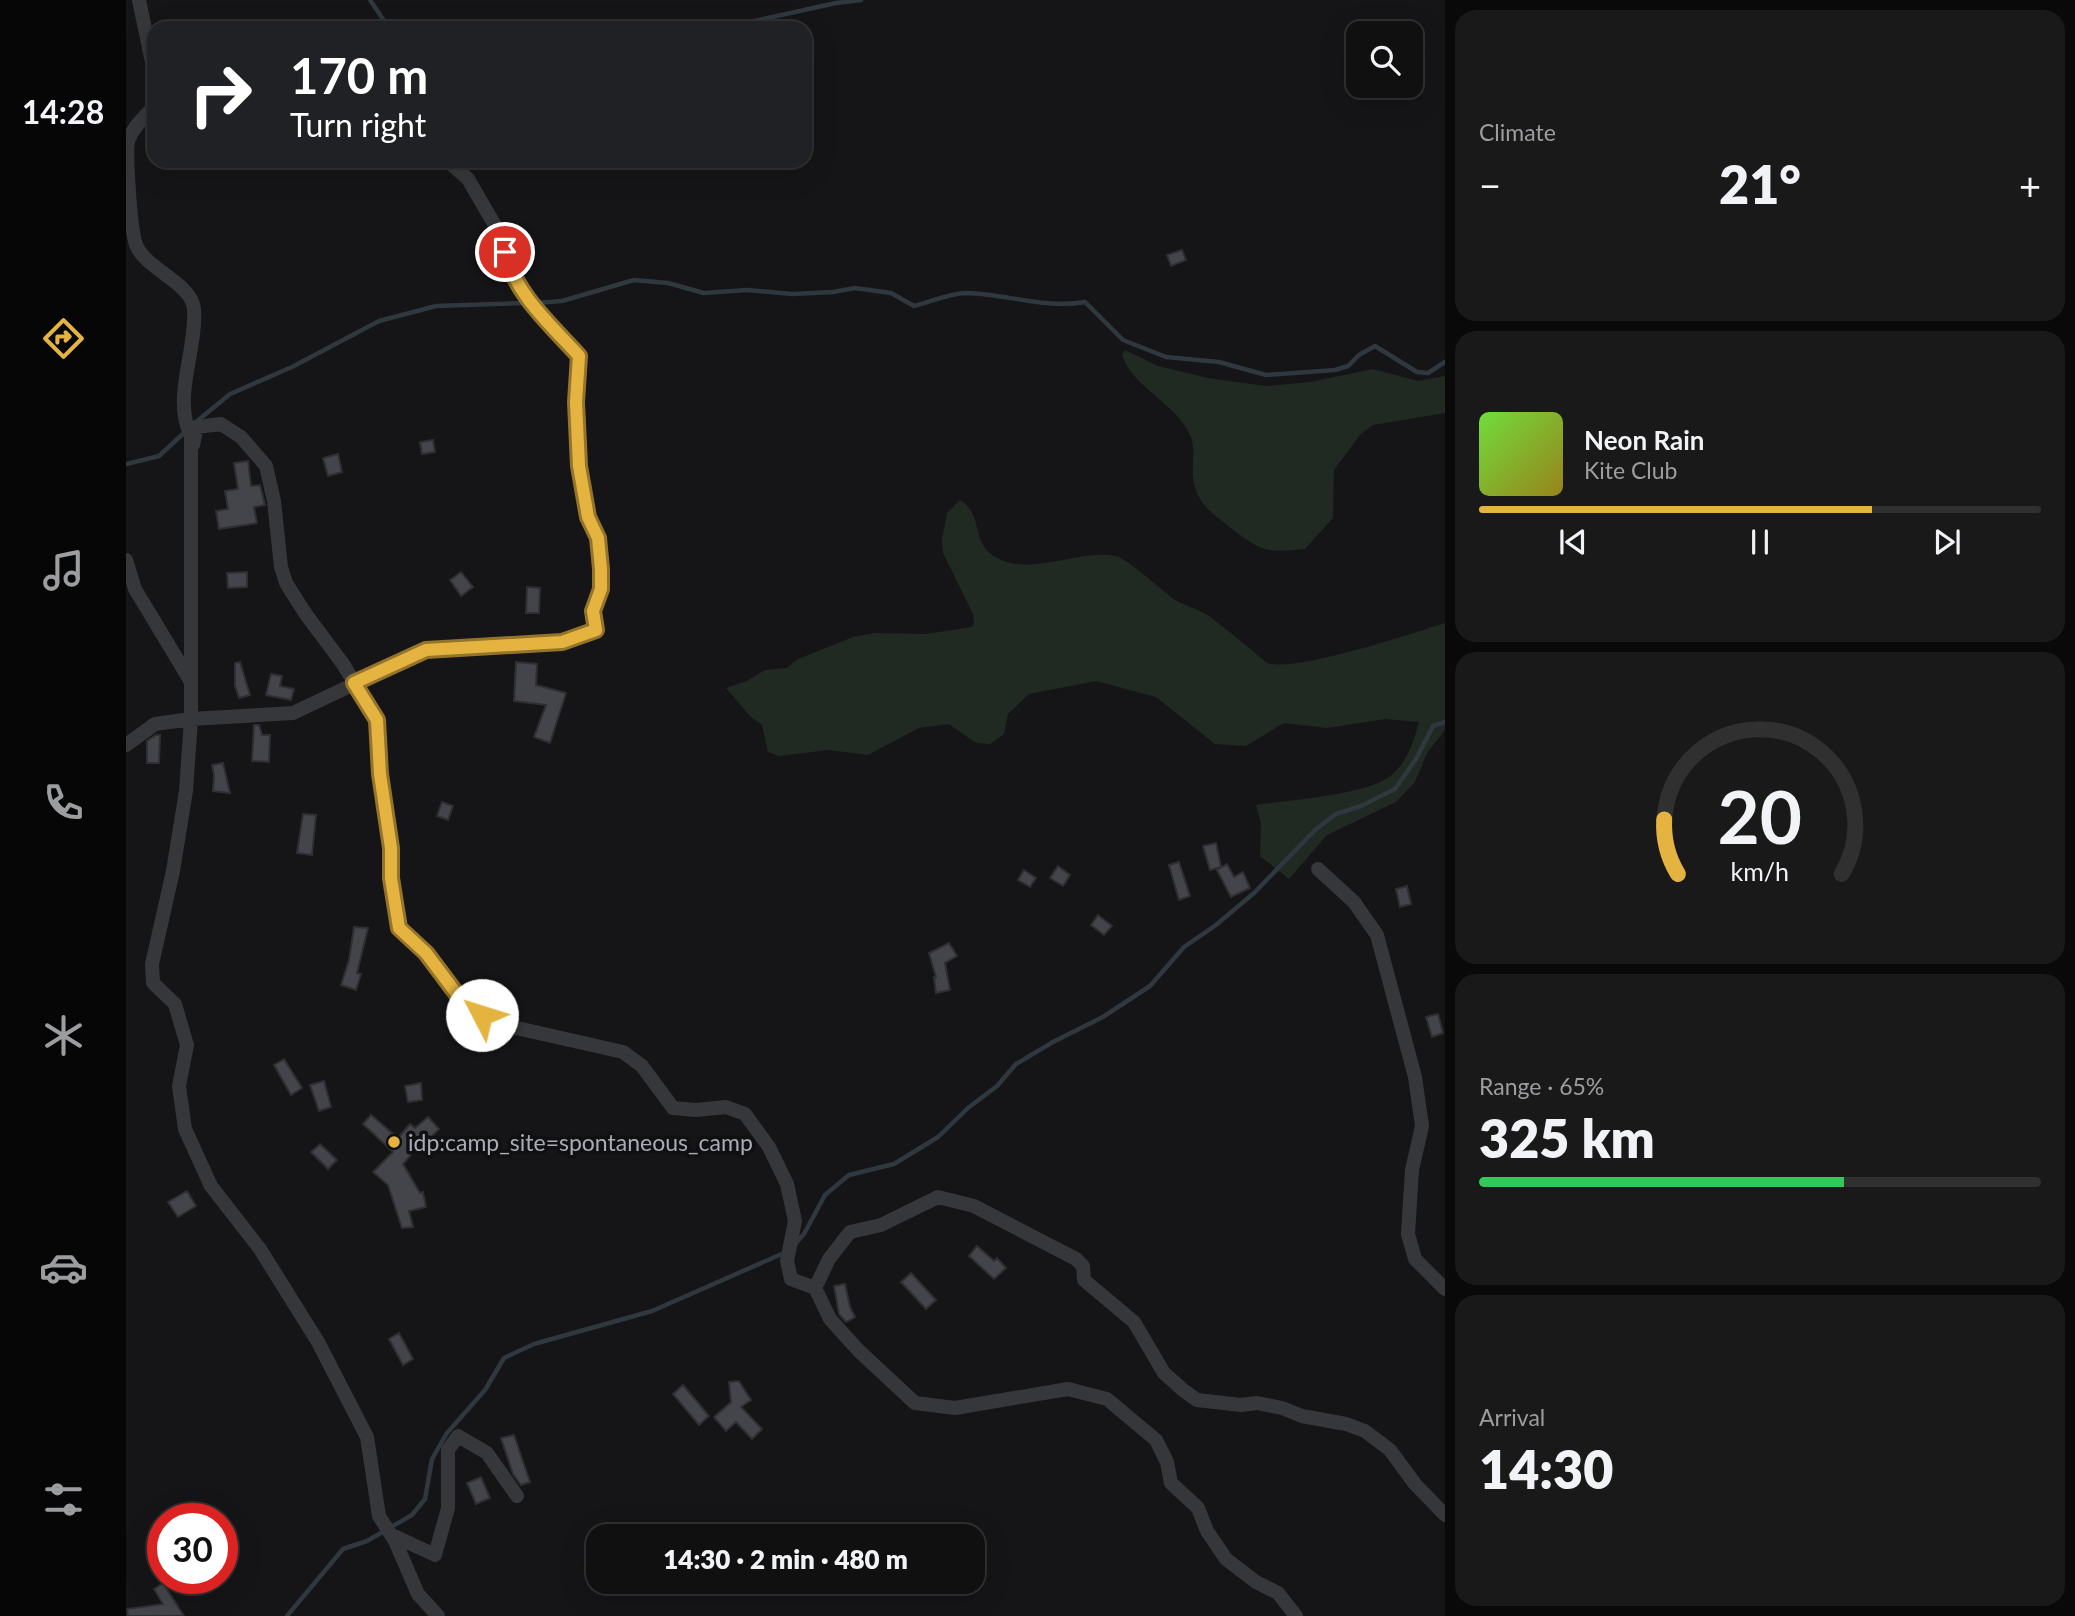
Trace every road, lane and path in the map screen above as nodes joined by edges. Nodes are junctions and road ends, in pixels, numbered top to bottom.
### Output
1 (139, 0) edge
2 (147, 38) edge
3 (147, 114) edge
4 (456, 168) edge
5 (191, 443) junction
6 (126, 560) edge
7 (192, 683) junction
8 (354, 683) junction
9 (191, 719) junction
10 (126, 746) edge
11 (1318, 869) dead end
12 (815, 1287) junction
13 (1445, 1289) edge
14 (517, 1496) dead end
15 (1445, 1515) edge
16 (391, 1535) junction
17 (438, 1616) edge
18 (1296, 1616) edge

1 - 2 street
3 - 5 street
4 - 8 street
5 - 7 street
5 - 8 street
6 - 7 street
7 - 9 street
8 - 9 street
8 - 12 street
9 - 10 street
9 - 16 street
11 - 13 street
12 - 15 street
12 - 18 street
14 - 16 street
16 - 17 street

